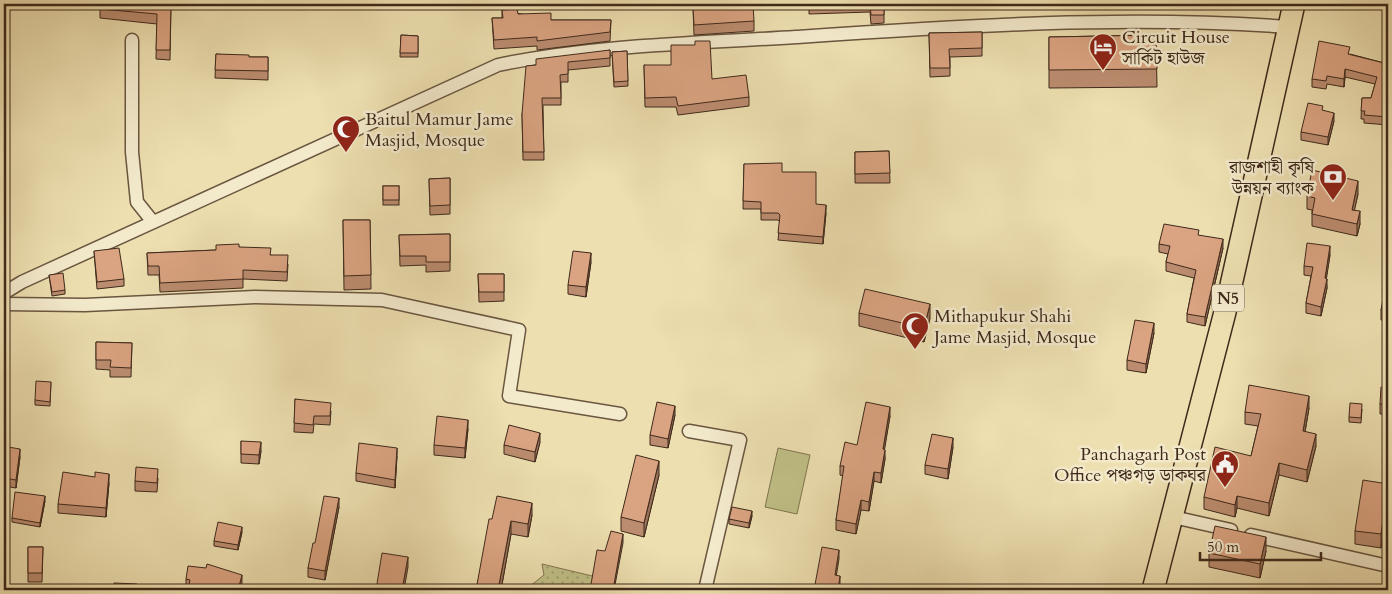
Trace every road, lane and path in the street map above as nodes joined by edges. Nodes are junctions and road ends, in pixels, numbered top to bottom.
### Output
1 (1294, 4) edge
2 (1290, 27) junction
3 (132, 40) dead end
4 (153, 222) junction
5 (4, 293) edge
6 (4, 304) edge
7 (620, 414) dead end
8 (689, 431) dead end
9 (1173, 517) junction
10 (1388, 566) edge
11 (705, 590) edge
12 (1153, 590) edge

1 - 2 highway, N5
2 - 4 street
2 - 9 highway, N5
3 - 4 street
4 - 5 street
6 - 7 street
8 - 11 street
9 - 10 street
9 - 12 highway, N5

